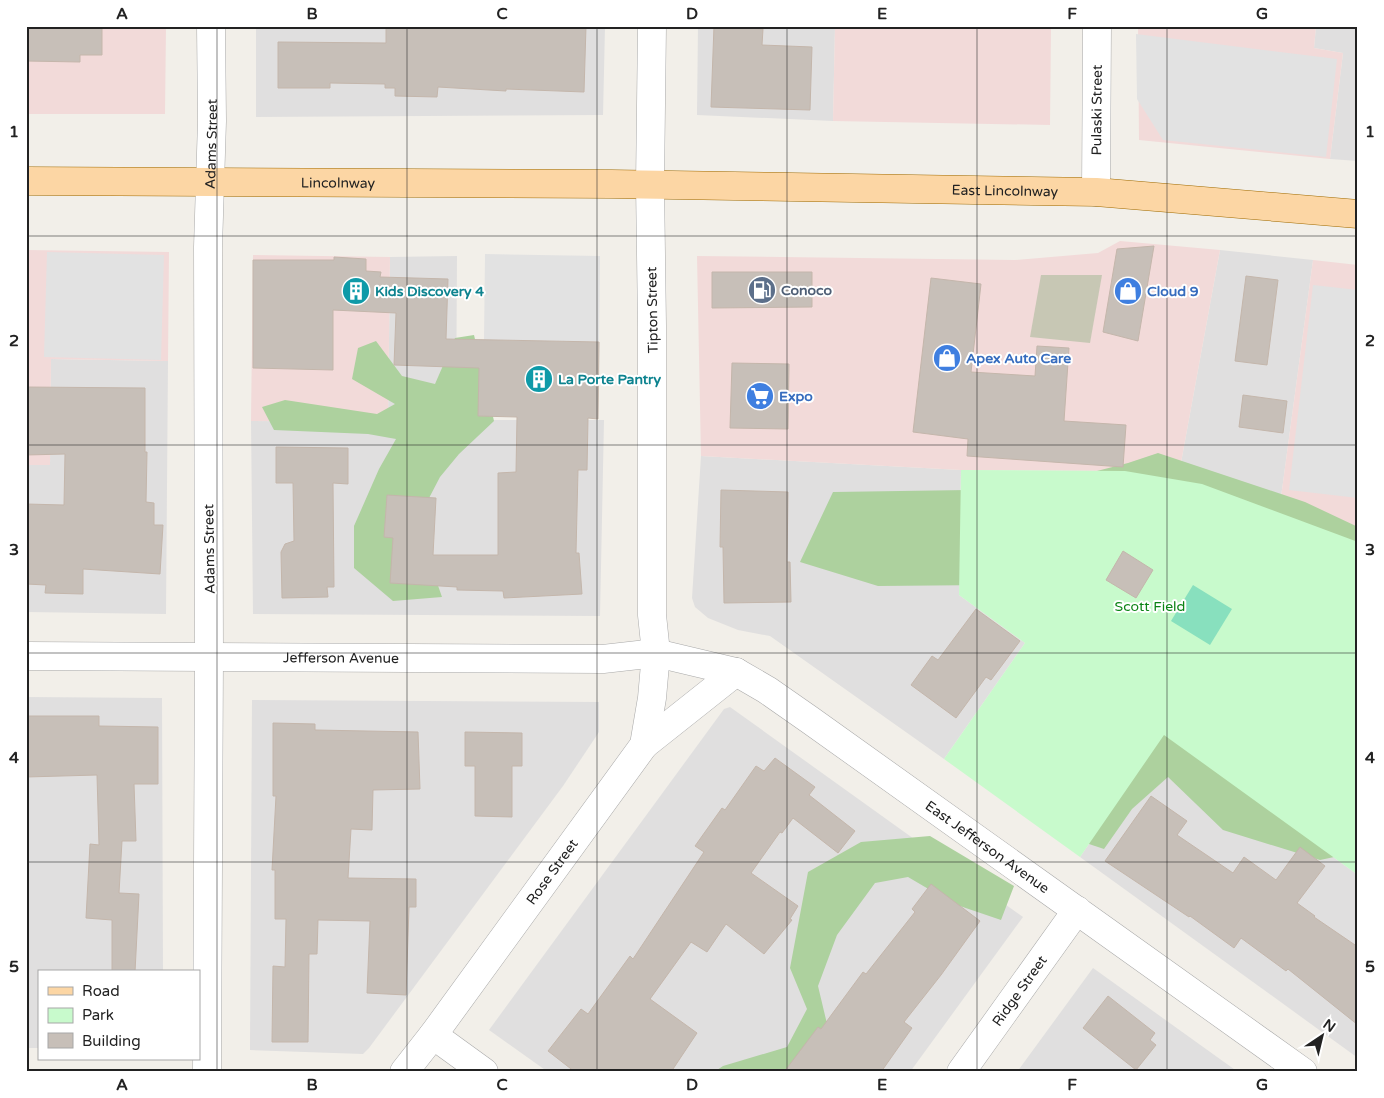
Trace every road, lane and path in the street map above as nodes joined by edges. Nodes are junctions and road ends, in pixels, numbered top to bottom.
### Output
1 (211, 26) edge
2 (652, 26) edge
3 (1097, 26) edge
4 (26, 181) edge
5 (210, 182) junction
6 (650, 184) junction
7 (1096, 192) junction
8 (1358, 214) edge
9 (656, 653) junction
10 (26, 656) edge
11 (209, 657) junction
12 (736, 672) junction
13 (644, 745) junction
14 (1077, 910) junction
15 (433, 1035) junction
16 (207, 1072) edge
17 (404, 1072) edge
18 (484, 1072) edge
19 (961, 1072) edge
20 (1303, 1072) edge

1 - 5 street, Adams Street
2 - 6 street, Tipton Street
3 - 7 street, Pulaski Street
4 - 5 main road, Lincolnway
5 - 6 main road, Lincolnway
5 - 11 street, Adams Street
6 - 7 main road, East Lincolnway
6 - 9 street, Tipton Street
7 - 8 main road, East Lincolnway
9 - 11 street, Jefferson Avenue
9 - 12 street, East Jefferson Avenue
9 - 13 street, Rose Street
10 - 11 street, Jefferson Avenue
11 - 16 street, Adams Street
12 - 13 street
12 - 14 street, East Jefferson Avenue
13 - 15 street, Rose Street
14 - 19 street, Ridge Street
14 - 20 street, East Jefferson Avenue
15 - 17 street, Rose Street
15 - 18 street

